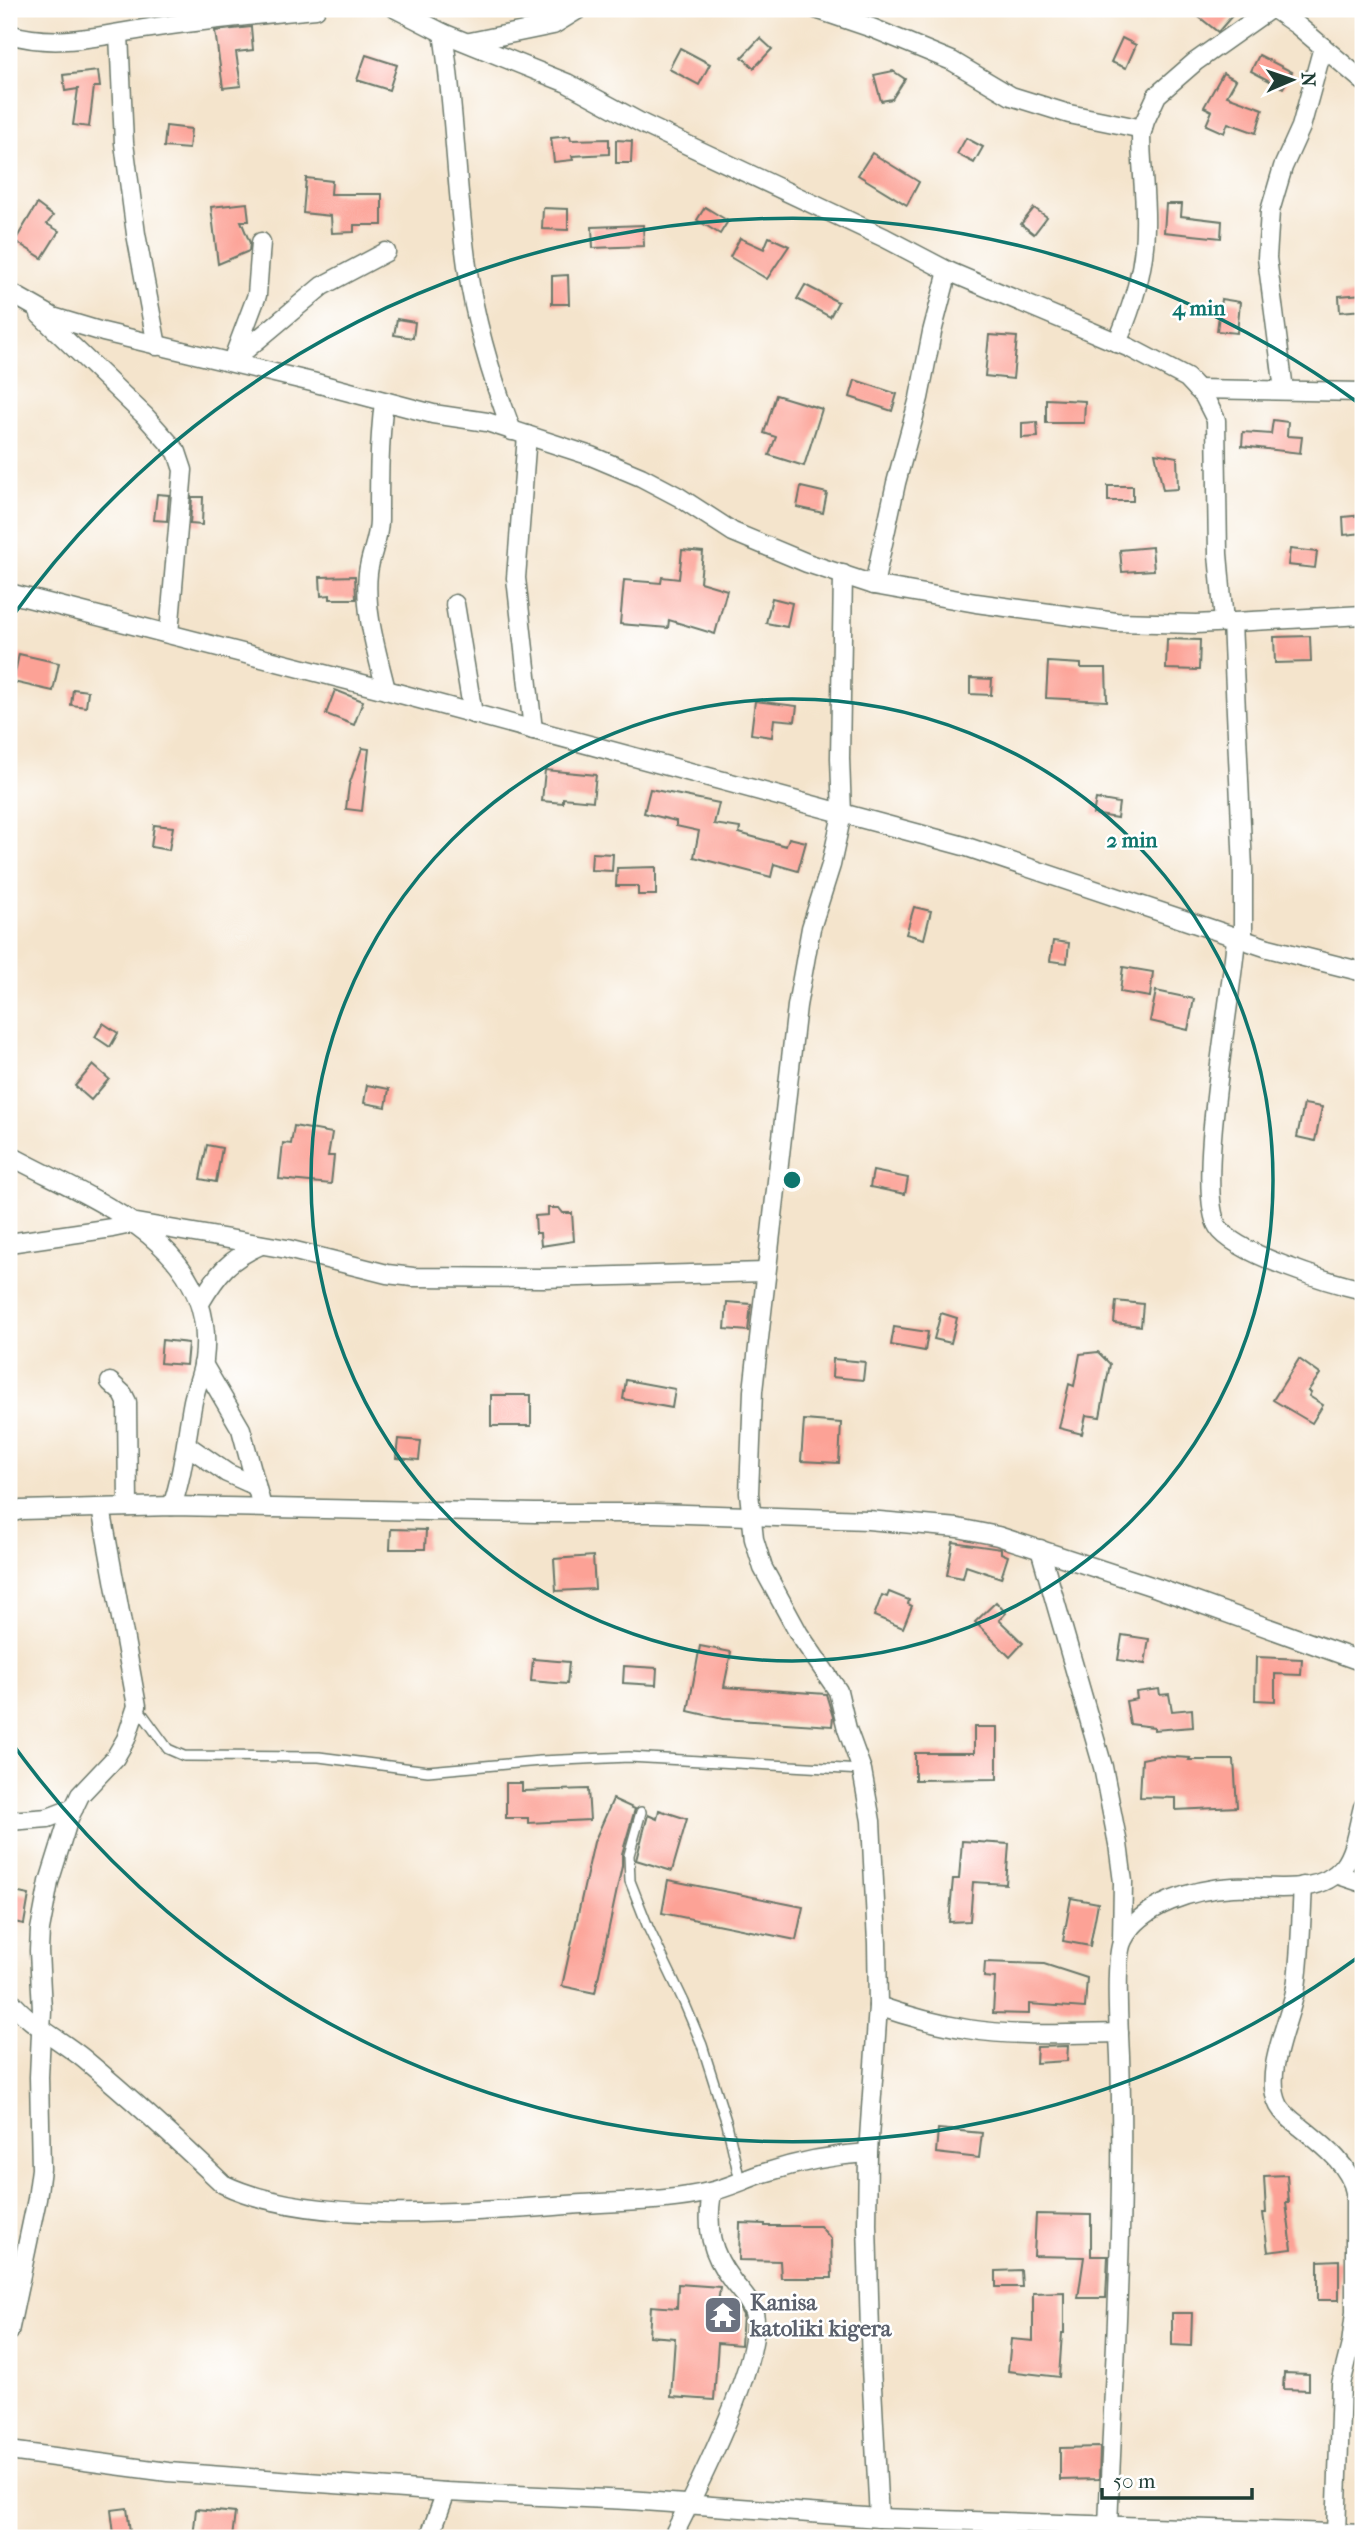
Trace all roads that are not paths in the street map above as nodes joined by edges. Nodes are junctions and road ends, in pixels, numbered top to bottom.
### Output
1 (316, 9) edge
2 (396, 9) edge
3 (579, 9) edge
4 (817, 9) edge
5 (1272, 9) edge
6 (1294, 14) edge
7 (443, 33) junction
8 (9, 34) edge
9 (119, 34) junction
10 (468, 43) junction
11 (1323, 47) junction
12 (1363, 81) edge
13 (1143, 129) junction
14 (261, 242) dead end
15 (386, 252) dead end
16 (948, 271) junction
17 (9, 292) edge
18 (32, 307) junction
19 (1116, 342) junction
20 (157, 346) junction
21 (231, 362) junction
22 (1197, 389) junction
23 (1284, 390) junction
24 (1363, 392) edge
25 (384, 402) junction
26 (519, 433) junction
27 (843, 574) junction
28 (874, 585) junction
29 (9, 593) edge
30 (455, 604) dead end
31 (1363, 615) edge
32 (1228, 622) junction
33 (169, 634) junction
34 (386, 690) junction
35 (473, 714) junction
36 (533, 730) junction
37 (842, 814) junction
38 (1239, 938) junction
39 (1363, 972) edge
40 (9, 1155) edge
41 (136, 1223) junction
42 (9, 1243) edge
43 (261, 1245) junction
44 (765, 1272) junction
45 (1363, 1290) edge
46 (200, 1303) junction
47 (203, 1364) junction
48 (110, 1382) dead end
49 (188, 1446) junction
50 (256, 1486) junction
51 (9, 1501) edge
52 (173, 1506) junction
53 (101, 1507) junction
54 (128, 1507) junction
55 (262, 1507) junction
56 (30, 1510) junction
57 (9, 1513) edge
58 (750, 1516) junction
59 (1040, 1549) junction
60 (1363, 1662) edge
61 (137, 1706) junction
62 (862, 1770) junction
63 (1363, 1807) edge
64 (74, 1808) junction
65 (641, 1812) dead end
66 (9, 1821) edge
67 (1336, 1874) junction
68 (1363, 1883) edge
69 (1303, 1886) junction
70 (1122, 1941) junction
71 (9, 1999) edge
72 (878, 2006) junction
73 (41, 2031) junction
74 (1119, 2033) junction
75 (868, 2153) junction
76 (1357, 2172) edge
77 (740, 2181) junction
78 (712, 2192) junction
79 (1359, 2312) edge
80 (9, 2332) edge
81 (9, 2451) edge
82 (446, 2493) junction
83 (689, 2506) junction
84 (879, 2518) junction
85 (1108, 2527) junction
86 (1336, 2534) junction
87 (1363, 2534) edge
88 (1255, 2535) edge
89 (429, 2538) edge
90 (672, 2538) edge

1 - 9 street
2 - 7 street
3 - 10 street
4 - 13 street
5 - 6 street
5 - 13 street
6 - 11 street
7 - 10 street
7 - 26 street
8 - 9 street
9 - 20 street
10 - 16 street
11 - 12 street
11 - 23 street
13 - 19 street
14 - 21 street
15 - 21 street
16 - 19 street
16 - 28 street
17 - 18 street
18 - 20 street
18 - 33 street
19 - 22 street
20 - 21 street
21 - 25 street
22 - 23 street
22 - 32 street
23 - 24 street
25 - 26 street
25 - 34 street
26 - 27 street
26 - 36 street
27 - 28 street
27 - 37 street
28 - 32 street
29 - 33 street
30 - 35 street
31 - 32 street
32 - 38 street
33 - 34 street
34 - 35 street
35 - 36 street
36 - 37 street
37 - 38 street
37 - 44 street
38 - 39 street
38 - 45 street
40 - 41 street
41 - 42 street
41 - 43 street
41 - 46 street
43 - 44 street
43 - 46 street
44 - 58 street
46 - 47 street
47 - 49 street
47 - 50 street
48 - 54 street
49 - 50 street
49 - 52 street
50 - 55 street
51 - 56 street
52 - 54 street
52 - 55 street
53 - 54 street
53 - 56 street
53 - 61 street
55 - 58 street
56 - 57 street
58 - 59 street
58 - 62 street
59 - 60 street
59 - 70 street
61 - 62 lane
61 - 64 street
62 - 72 street
63 - 67 street
64 - 66 street
64 - 73 street
65 - 77 lane
67 - 68 street
67 - 69 street
69 - 70 street
69 - 76 street
70 - 74 street
71 - 73 street
72 - 74 street
72 - 75 street
73 - 78 street
73 - 80 street
74 - 85 street
75 - 77 street
75 - 84 street
76 - 79 street
77 - 78 street
78 - 83 street
79 - 86 street
81 - 82 street
82 - 83 street
82 - 89 street
83 - 84 street
83 - 90 street
84 - 85 street
85 - 88 street
86 - 87 street
86 - 88 street

